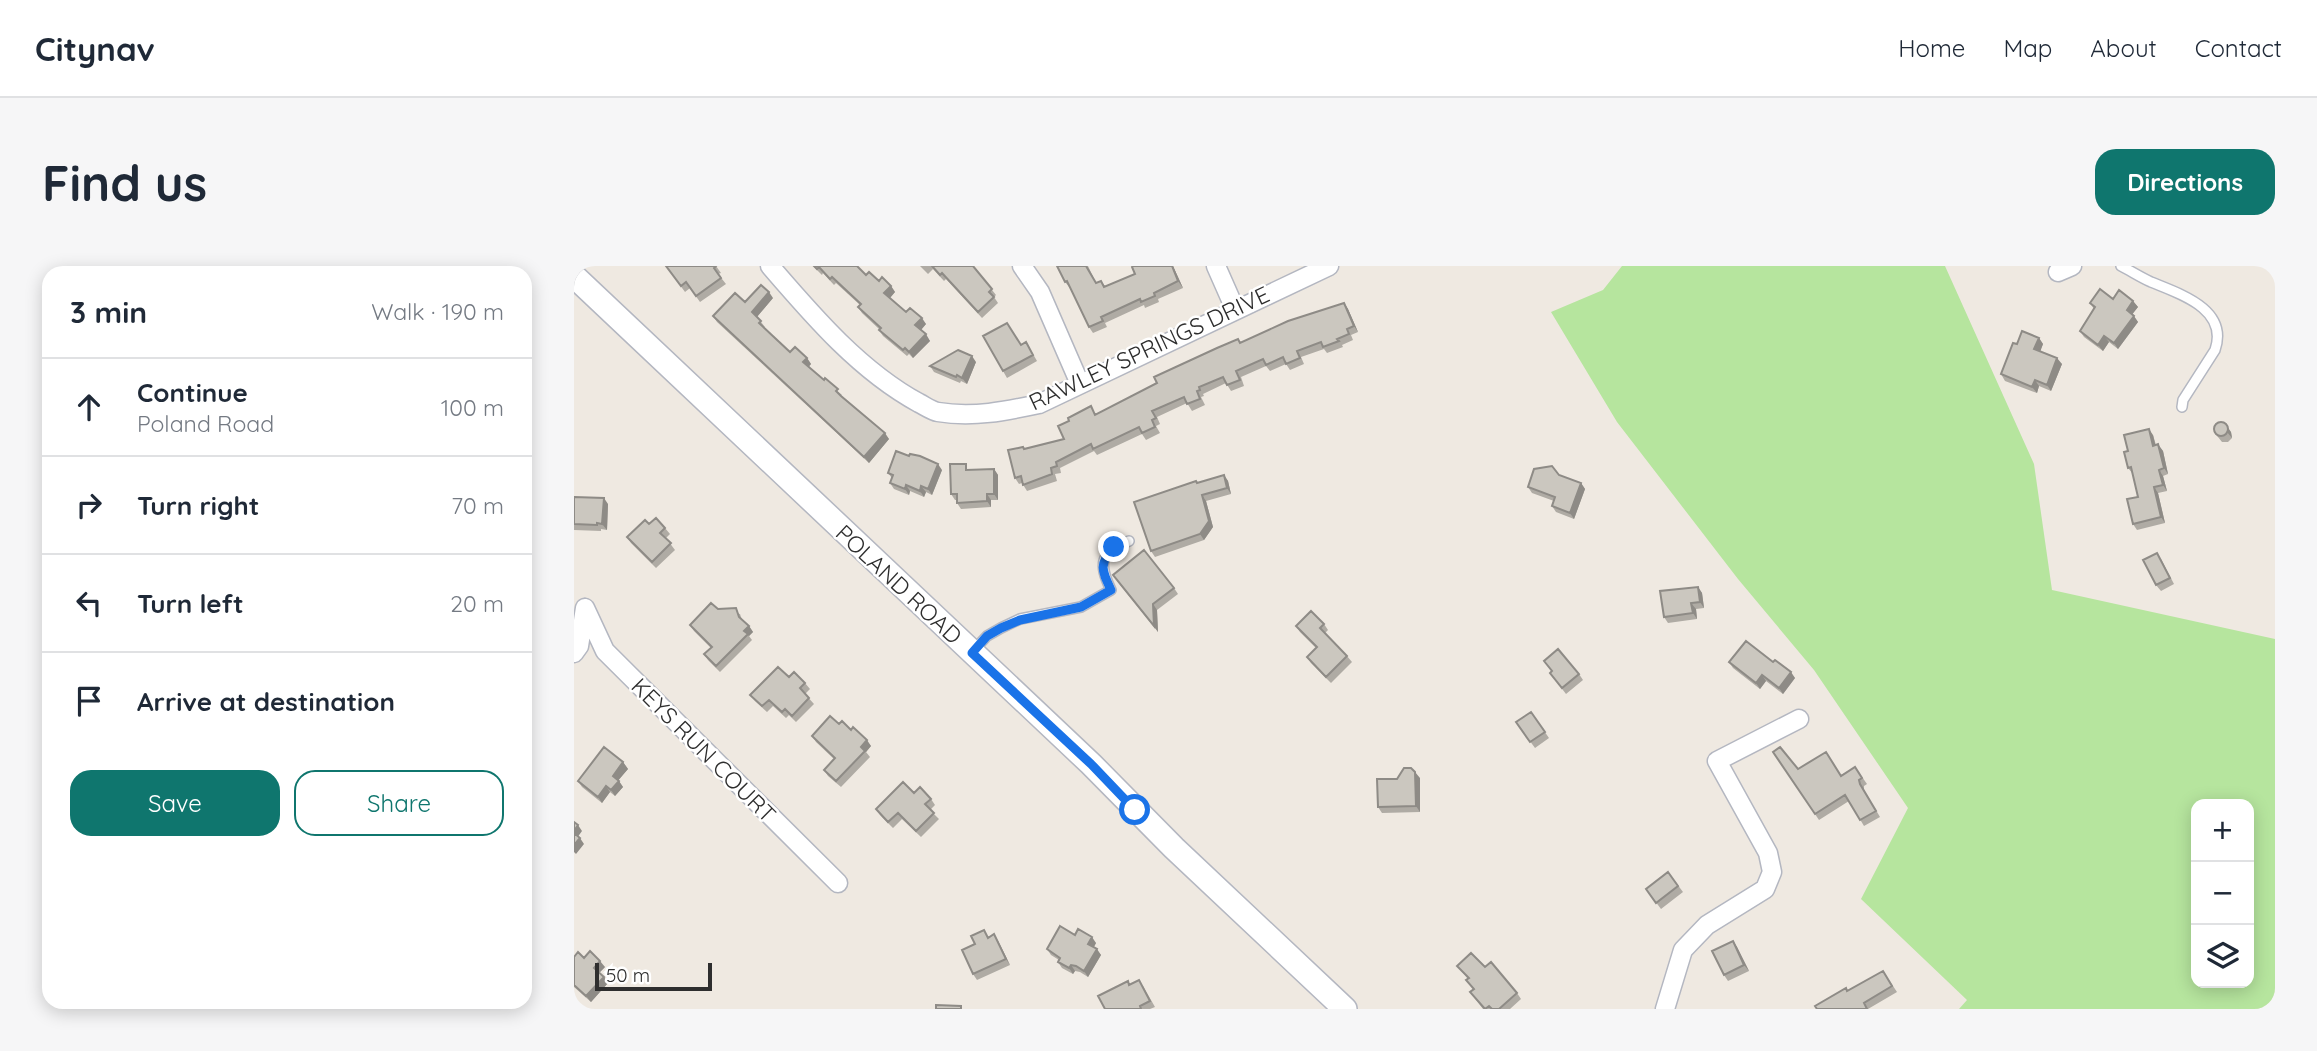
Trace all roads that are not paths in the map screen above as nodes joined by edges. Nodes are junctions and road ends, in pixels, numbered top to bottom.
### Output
1 (769, 266) edge
2 (1022, 266) edge
3 (1216, 266) edge
4 (1329, 266) edge
5 (2121, 266) edge
6 (574, 276) edge
7 (1235, 309) junction
8 (1080, 384) junction
9 (2182, 407) dead end
10 (1129, 541) dead end
11 (574, 653) edge
12 (972, 653) junction
13 (1799, 719) dead end
14 (838, 883) dead end
15 (1345, 1009) edge
16 (1665, 1009) edge

1 - 8 street, RAWLEY SPRINGS DRIVE
2 - 8 street
3 - 7 street
4 - 7 street, RAWLEY SPRINGS DRIVE
5 - 9 lane
6 - 12 street, POLAND ROAD
7 - 8 street, RAWLEY SPRINGS DRIVE
10 - 12 lane
11 - 14 street, KEYS RUN COURT
12 - 15 street, POLAND ROAD
13 - 16 street

